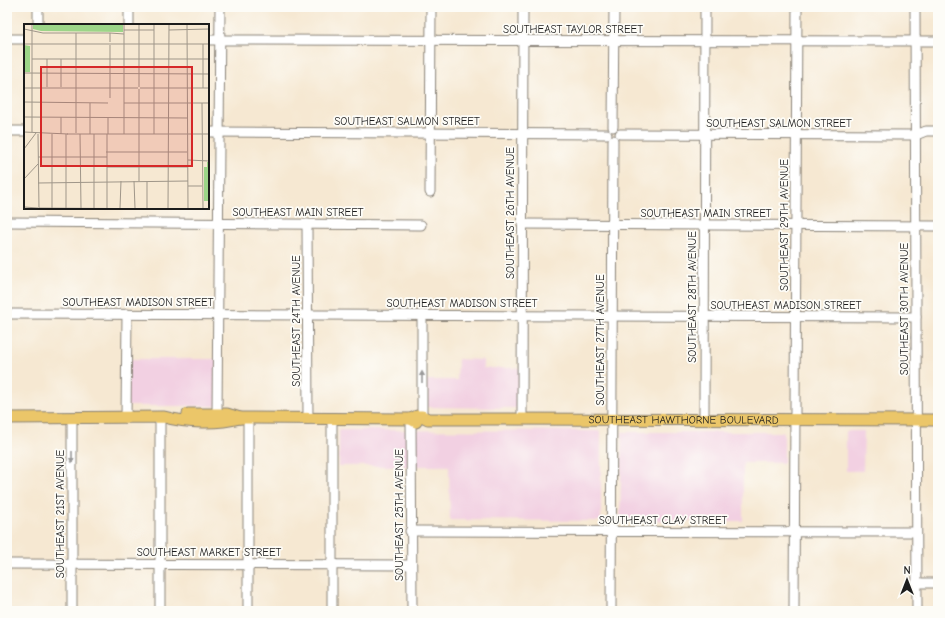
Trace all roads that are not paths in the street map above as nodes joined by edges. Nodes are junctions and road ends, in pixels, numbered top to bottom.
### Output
1 (38, 7) edge
2 (128, 7) edge
3 (220, 7) edge
4 (431, 7) edge
5 (523, 7) edge
6 (614, 7) edge
7 (705, 7) edge
8 (797, 7) edge
9 (915, 7) edge
10 (38, 24) edge
11 (128, 24) edge
12 (7, 39) edge
13 (24, 39) edge
14 (209, 40) edge
15 (220, 40) junction
16 (431, 40) junction
17 (522, 40) junction
18 (614, 41) junction
19 (705, 41) junction
20 (797, 41) junction
21 (916, 41) junction
22 (938, 41) edge
23 (7, 131) edge
24 (24, 131) edge
25 (938, 131) edge
26 (209, 132) edge
27 (219, 132) junction
28 (430, 133) junction
29 (522, 134) junction
30 (613, 134) junction
31 (705, 135) junction
32 (796, 135) junction
33 (916, 135) junction
34 (430, 192) dead end
35 (7, 222) edge
36 (218, 223) junction
37 (307, 224) junction
38 (421, 224) dead end
39 (522, 224) junction
40 (613, 225) junction
41 (704, 225) junction
42 (796, 226) junction
43 (916, 226) junction
44 (938, 226) edge
45 (7, 314) edge
46 (127, 314) junction
47 (218, 314) junction
48 (308, 315) junction
49 (422, 315) junction
50 (521, 316) junction
51 (613, 316) junction
52 (704, 316) junction
53 (796, 317) junction
54 (916, 317) junction
55 (217, 414) junction
56 (162, 417) junction
57 (425, 417) junction
58 (7, 418) edge
59 (72, 418) junction
60 (126, 418) junction
61 (244, 418) junction
62 (308, 419) junction
63 (332, 419) junction
64 (411, 419) junction
65 (522, 419) junction
66 (612, 419) junction
67 (704, 420) junction
68 (795, 420) junction
69 (916, 420) junction
70 (938, 420) edge
71 (410, 531) junction
72 (612, 532) junction
73 (795, 532) junction
74 (916, 532) junction
75 (7, 564) edge
76 (72, 564) junction
77 (160, 564) junction
78 (248, 564) junction
79 (332, 564) junction
80 (411, 565) junction
81 (916, 583) junction
82 (938, 583) edge
83 (72, 611) edge
84 (160, 611) edge
85 (248, 611) edge
86 (332, 611) edge
87 (412, 611) edge
88 (611, 611) edge
89 (794, 611) edge
90 (917, 611) edge

1 - 10 street
2 - 11 street
3 - 15 street
4 - 16 street
5 - 17 street, SOUTHEAST 26TH AVENUE
6 - 18 street, SOUTHEAST 27TH AVENUE
7 - 19 street, SOUTHEAST 28TH AVENUE
8 - 20 street, SOUTHEAST 29TH AVENUE
9 - 21 street, SOUTHEAST 30TH AVENUE
12 - 13 street
14 - 15 street, SOUTHEAST TAYLOR STREET
15 - 16 street, SOUTHEAST TAYLOR STREET
15 - 27 street
16 - 17 street, SOUTHEAST TAYLOR STREET
16 - 28 street
17 - 18 street, SOUTHEAST TAYLOR STREET
17 - 29 street, SOUTHEAST 26TH AVENUE
18 - 19 street, SOUTHEAST TAYLOR STREET
18 - 30 street, SOUTHEAST 27TH AVENUE
19 - 20 street, SOUTHEAST TAYLOR STREET
19 - 31 street, SOUTHEAST 28TH AVENUE
20 - 21 street, SOUTHEAST TAYLOR STREET
20 - 32 street, SOUTHEAST 29TH AVENUE
21 - 22 street, SOUTHEAST TAYLOR STREET
21 - 33 street, SOUTHEAST 30TH AVENUE
23 - 24 street
25 - 33 street, SOUTHEAST SALMON STREET
26 - 27 street, SOUTHEAST SALMON STREET
27 - 28 street, SOUTHEAST SALMON STREET
27 - 36 street
28 - 29 street, SOUTHEAST SALMON STREET
28 - 34 street
29 - 30 street, SOUTHEAST SALMON STREET
29 - 39 street, SOUTHEAST 26TH AVENUE
30 - 31 street, SOUTHEAST SALMON STREET
30 - 40 street, SOUTHEAST 27TH AVENUE
31 - 32 street, SOUTHEAST SALMON STREET
31 - 41 street, SOUTHEAST 28TH AVENUE
32 - 33 street, SOUTHEAST SALMON STREET
32 - 42 street, SOUTHEAST 29TH AVENUE
33 - 43 street, SOUTHEAST 30TH AVENUE
35 - 36 street, SOUTHEAST MAIN STREET
36 - 37 street, SOUTHEAST MAIN STREET
36 - 47 street
37 - 38 street, SOUTHEAST MAIN STREET
37 - 48 street, SOUTHEAST 24TH AVENUE
39 - 40 street, SOUTHEAST MAIN STREET
39 - 50 street, SOUTHEAST 26TH AVENUE
40 - 41 street, SOUTHEAST MAIN STREET
40 - 51 street, SOUTHEAST 27TH AVENUE
41 - 42 street, SOUTHEAST MAIN STREET
41 - 52 street, SOUTHEAST 28TH AVENUE
42 - 43 street, SOUTHEAST MAIN STREET
42 - 53 street, SOUTHEAST 29TH AVENUE
43 - 44 street, SOUTHEAST MAIN STREET
43 - 54 street, SOUTHEAST 30TH AVENUE
45 - 46 street, SOUTHEAST MADISON STREET
46 - 47 street, SOUTHEAST MADISON STREET
46 - 60 street
47 - 48 street, SOUTHEAST MADISON STREET
47 - 55 street
48 - 49 street, SOUTHEAST MADISON STREET
48 - 62 street, SOUTHEAST 24TH AVENUE
49 - 50 street, SOUTHEAST MADISON STREET
57 -> 49 street
50 - 51 street, SOUTHEAST MADISON STREET
50 - 65 street, SOUTHEAST 26TH AVENUE
51 - 52 street, SOUTHEAST MADISON STREET
51 - 66 street, SOUTHEAST 27TH AVENUE
52 - 53 street, SOUTHEAST MADISON STREET
52 - 67 street, SOUTHEAST 28TH AVENUE
53 - 54 street, SOUTHEAST MADISON STREET
53 - 68 street, SOUTHEAST 29TH AVENUE
54 - 69 street, SOUTHEAST 30TH AVENUE
55 - 56 main road, SOUTHEAST HAWTHORNE BOULEVARD
55 - 61 main road, SOUTHEAST HAWTHORNE BOULEVARD
56 - 60 main road, SOUTHEAST HAWTHORNE BOULEVARD
56 - 61 main road, SOUTHEAST HAWTHORNE BOULEVARD
56 - 77 street
57 - 64 main road, SOUTHEAST HAWTHORNE BOULEVARD
57 - 65 main road, SOUTHEAST HAWTHORNE BOULEVARD
58 - 59 main road, SOUTHEAST HAWTHORNE BOULEVARD
59 - 60 main road, SOUTHEAST HAWTHORNE BOULEVARD
59 -> 76 street, SOUTHEAST 21ST AVENUE
61 - 62 main road, SOUTHEAST HAWTHORNE BOULEVARD
61 - 78 street
62 - 63 main road, SOUTHEAST HAWTHORNE BOULEVARD
63 - 64 main road, SOUTHEAST HAWTHORNE BOULEVARD
63 - 79 street
64 - 71 street, SOUTHEAST 25TH AVENUE
65 - 66 main road, SOUTHEAST HAWTHORNE BOULEVARD
66 - 67 main road, SOUTHEAST HAWTHORNE BOULEVARD
66 - 72 street, SOUTHEAST 27TH AVENUE
67 - 68 main road, SOUTHEAST HAWTHORNE BOULEVARD
68 - 69 main road, SOUTHEAST HAWTHORNE BOULEVARD
68 - 73 street, SOUTHEAST 29TH AVENUE
69 - 70 main road, SOUTHEAST HAWTHORNE BOULEVARD
69 - 74 street, SOUTHEAST 30TH AVENUE
71 - 72 street, SOUTHEAST CLAY STREET
71 - 80 street, SOUTHEAST 25TH AVENUE
72 - 73 street, SOUTHEAST CLAY STREET
72 - 88 street, SOUTHEAST 27TH AVENUE
73 - 74 street, SOUTHEAST CLAY STREET
73 - 89 street, SOUTHEAST 29TH AVENUE
74 - 81 street, SOUTHEAST 30TH AVENUE
75 - 76 street, SOUTHEAST MARKET STREET
76 - 77 street, SOUTHEAST MARKET STREET
76 - 83 street, SOUTHEAST 21ST AVENUE
77 - 78 street, SOUTHEAST MARKET STREET
77 - 84 street
78 - 79 street, SOUTHEAST MARKET STREET
78 - 85 street
79 - 80 street, SOUTHEAST MARKET STREET
79 - 86 street
80 - 87 street, SOUTHEAST 25TH AVENUE
81 - 82 street
81 - 90 street, SOUTHEAST 30TH AVENUE

